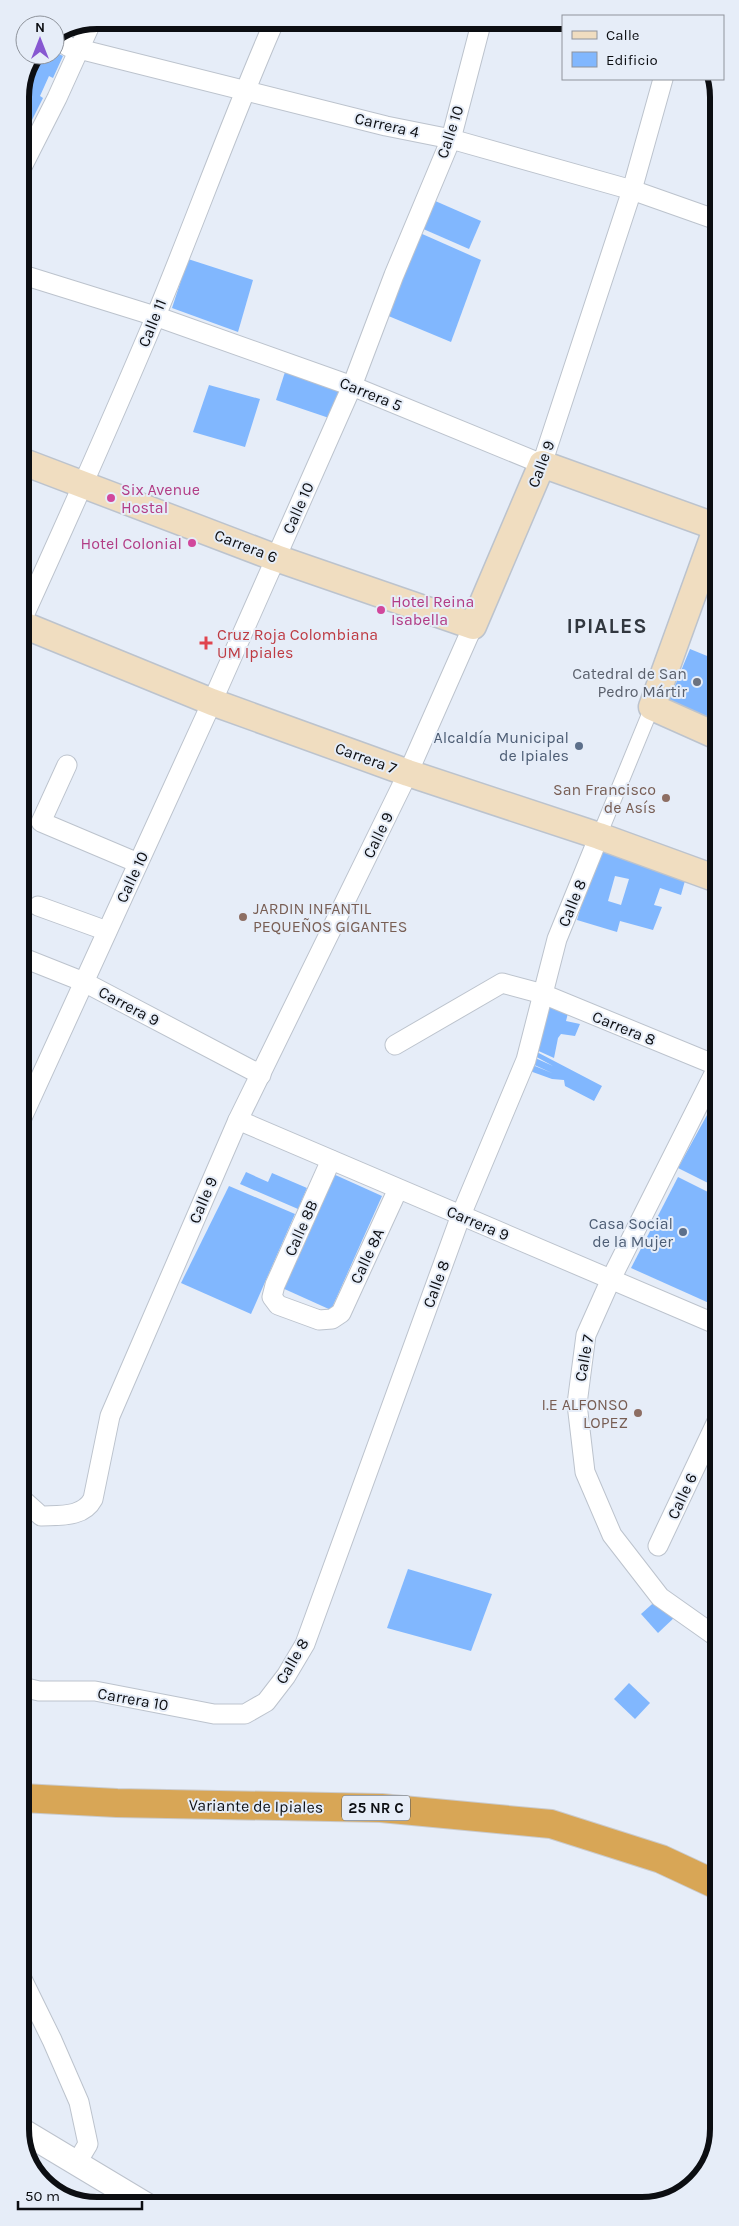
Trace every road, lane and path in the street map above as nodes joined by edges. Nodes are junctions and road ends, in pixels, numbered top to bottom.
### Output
1 (271, 29) edge
2 (480, 29) edge
3 (88, 30) edge
4 (65, 44) edge
5 (79, 49) junction
6 (663, 80) edge
7 (244, 90) junction
8 (450, 139) junction
9 (29, 152) edge
10 (632, 190) junction
11 (710, 218) edge
12 (29, 277) edge
13 (155, 316) junction
14 (352, 386) junction
15 (29, 464) edge
16 (542, 464) junction
17 (84, 484) junction
18 (710, 524) edge
19 (710, 546) edge
20 (276, 558) junction
21 (29, 605) edge
22 (29, 626) edge
23 (473, 626) junction
24 (212, 702) junction
25 (652, 707) junction
26 (710, 733) edge
27 (67, 766) dead end
28 (408, 773) junction
29 (600, 836) junction
30 (138, 863) junction
31 (710, 875) edge
32 (38, 906) dead end
33 (107, 931) junction
34 (29, 960) edge
35 (84, 982) junction
36 (536, 993) junction
37 (395, 1045) dead end
38 (710, 1063) edge
39 (261, 1075) junction
40 (710, 1082) edge
41 (29, 1102) edge
42 (238, 1120) junction
43 (331, 1160) junction
44 (398, 1189) junction
45 (461, 1215) junction
46 (611, 1279) junction
47 (332, 1319) joint
48 (710, 1322) edge
49 (710, 1436) edge
50 (29, 1505) edge
51 (658, 1546) dead end
52 (710, 1631) edge
53 (29, 1689) edge
54 (245, 1714) joint
55 (29, 1798) edge
56 (710, 1882) edge
57 (29, 1993) edge
58 (29, 2135) edge
59 (76, 2164) junction
60 (133, 2197) edge

1 - 7 street, Calle 11
2 - 8 street, Calle 10
3 - 5 street
4 - 5 street, Carrera 4
5 - 7 street, Carrera 4
5 - 9 street
6 - 10 street, Calle 9
7 - 8 street, Carrera 4
7 - 13 street, Calle 11
8 - 10 street, Carrera 4
8 - 14 street, Calle 10
10 - 11 street, Carrera 4
10 - 16 street, Calle 9
12 - 13 street, Carrera 5
13 - 14 street, Carrera 5
13 - 17 street, Calle 11
14 - 16 street, Carrera 5
14 - 20 street, Calle 10
15 - 17 main road, Carrera 6
16 - 18 main road, Carrera 5
16 - 23 main road, Calle 9
17 - 20 main road, Carrera 6
17 - 21 street, Calle 11
19 - 25 main road
20 - 23 main road, Carrera 6
20 - 24 street, Calle 10
22 - 24 main road, Carrera 7
23 - 28 street, Calle 9
24 - 28 main road, Carrera 7
24 - 30 street, Calle 10
25 - 26 main road
25 - 29 street
27 - 30 street
28 - 29 main road, Carrera 7
28 - 39 street, Calle 9
29 - 31 main road, Carrera 7
29 - 36 street, Calle 8
30 - 33 street, Calle 10
32 - 33 street
33 - 35 street, Calle 10
34 - 35 street, Carrera 9
35 - 39 street, Carrera 9
35 - 41 street, Calle 10
36 - 37 street, Carrera 8
36 - 38 street, Carrera 8
36 - 45 street, Calle 8
39 - 42 street, Calle 9
40 - 46 street, Calle 7
42 - 43 street, Carrera 9
42 - 50 street, Calle 9
43 - 44 street, Carrera 9
43 - 47 street, Calle 8B
44 - 45 street, Carrera 9
44 - 47 street, Calle 8A
45 - 46 street, Carrera 9
45 - 54 street, Calle 8
46 - 48 street, Carrera 9
46 - 52 street, Calle 7
49 - 51 street, Calle 6
53 - 54 street, Carrera 10
55 - 56 highway, Variante de Ipiales / 25 NR C
57 - 59 street
58 - 59 street
59 - 60 street

